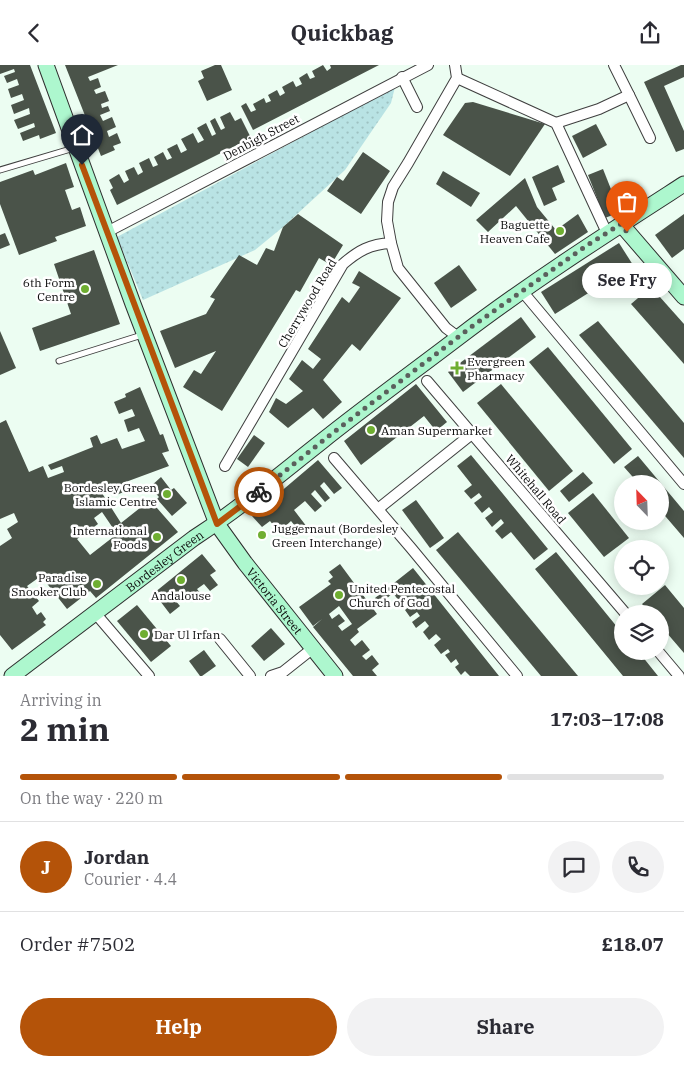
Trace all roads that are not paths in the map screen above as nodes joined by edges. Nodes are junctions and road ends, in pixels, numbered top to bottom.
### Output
1 (46, 65) edge
2 (428, 65) edge
3 (455, 65) edge
4 (614, 65) edge
5 (402, 77) junction
6 (457, 78) junction
7 (629, 95) junction
8 (417, 107) dead end
9 (556, 123) junction
10 (650, 138) dead end
11 (76, 148) junction
12 (0, 170) edge
13 (684, 184) edge
14 (621, 224) junction
15 (107, 232) junction
16 (607, 233) junction
17 (391, 243) junction
18 (522, 291) junction
19 (684, 297) edge
20 (145, 334) junction
21 (458, 337) junction
22 (59, 361) dead end
23 (427, 381) dead end
24 (473, 433) junction
25 (334, 458) dead end
26 (225, 466) dead end
27 (684, 484) edge
28 (378, 509) junction
29 (217, 524) junction
30 (618, 605) edge
31 (96, 614) junction
32 (220, 639) dead end
33 (312, 649) junction
34 (666, 660) edge
35 (12, 676) edge
36 (149, 676) edge
37 (250, 676) edge
38 (271, 676) edge
39 (335, 676) edge
40 (517, 676) edge
41 (679, 676) edge

1 - 11 main road, Victoria Street
2 - 5 street, Denbigh Street
3 - 6 street
4 - 7 street
5 - 8 street
5 - 15 street, Denbigh Street
6 - 9 street
6 - 17 street
7 - 9 street
7 - 10 street
9 - 16 street
11 - 12 lane
11 - 15 main road, Victoria Street
13 - 14 main road, Bordesley Green
14 - 16 main road, Bordesley Green
14 - 19 main road
15 - 20 main road, Victoria Street
16 - 18 main road, Bordesley Green
17 - 21 street
17 - 26 street, Cherrywood Road
18 - 21 main road, Bordesley Green
18 - 27 street
20 - 22 lane
20 - 29 main road, Victoria Street
21 - 29 main road, Bordesley Green
23 - 24 street, Whitehall Road
24 - 28 street
24 - 30 street, Whitehall Road
25 - 28 street
28 - 40 street
29 - 31 main road, Bordesley Green
29 - 33 main road, Victoria Street
31 - 35 main road, Bordesley Green
31 - 36 street
32 - 37 street
33 - 38 street
33 - 39 main road, Victoria Street
34 - 41 street

